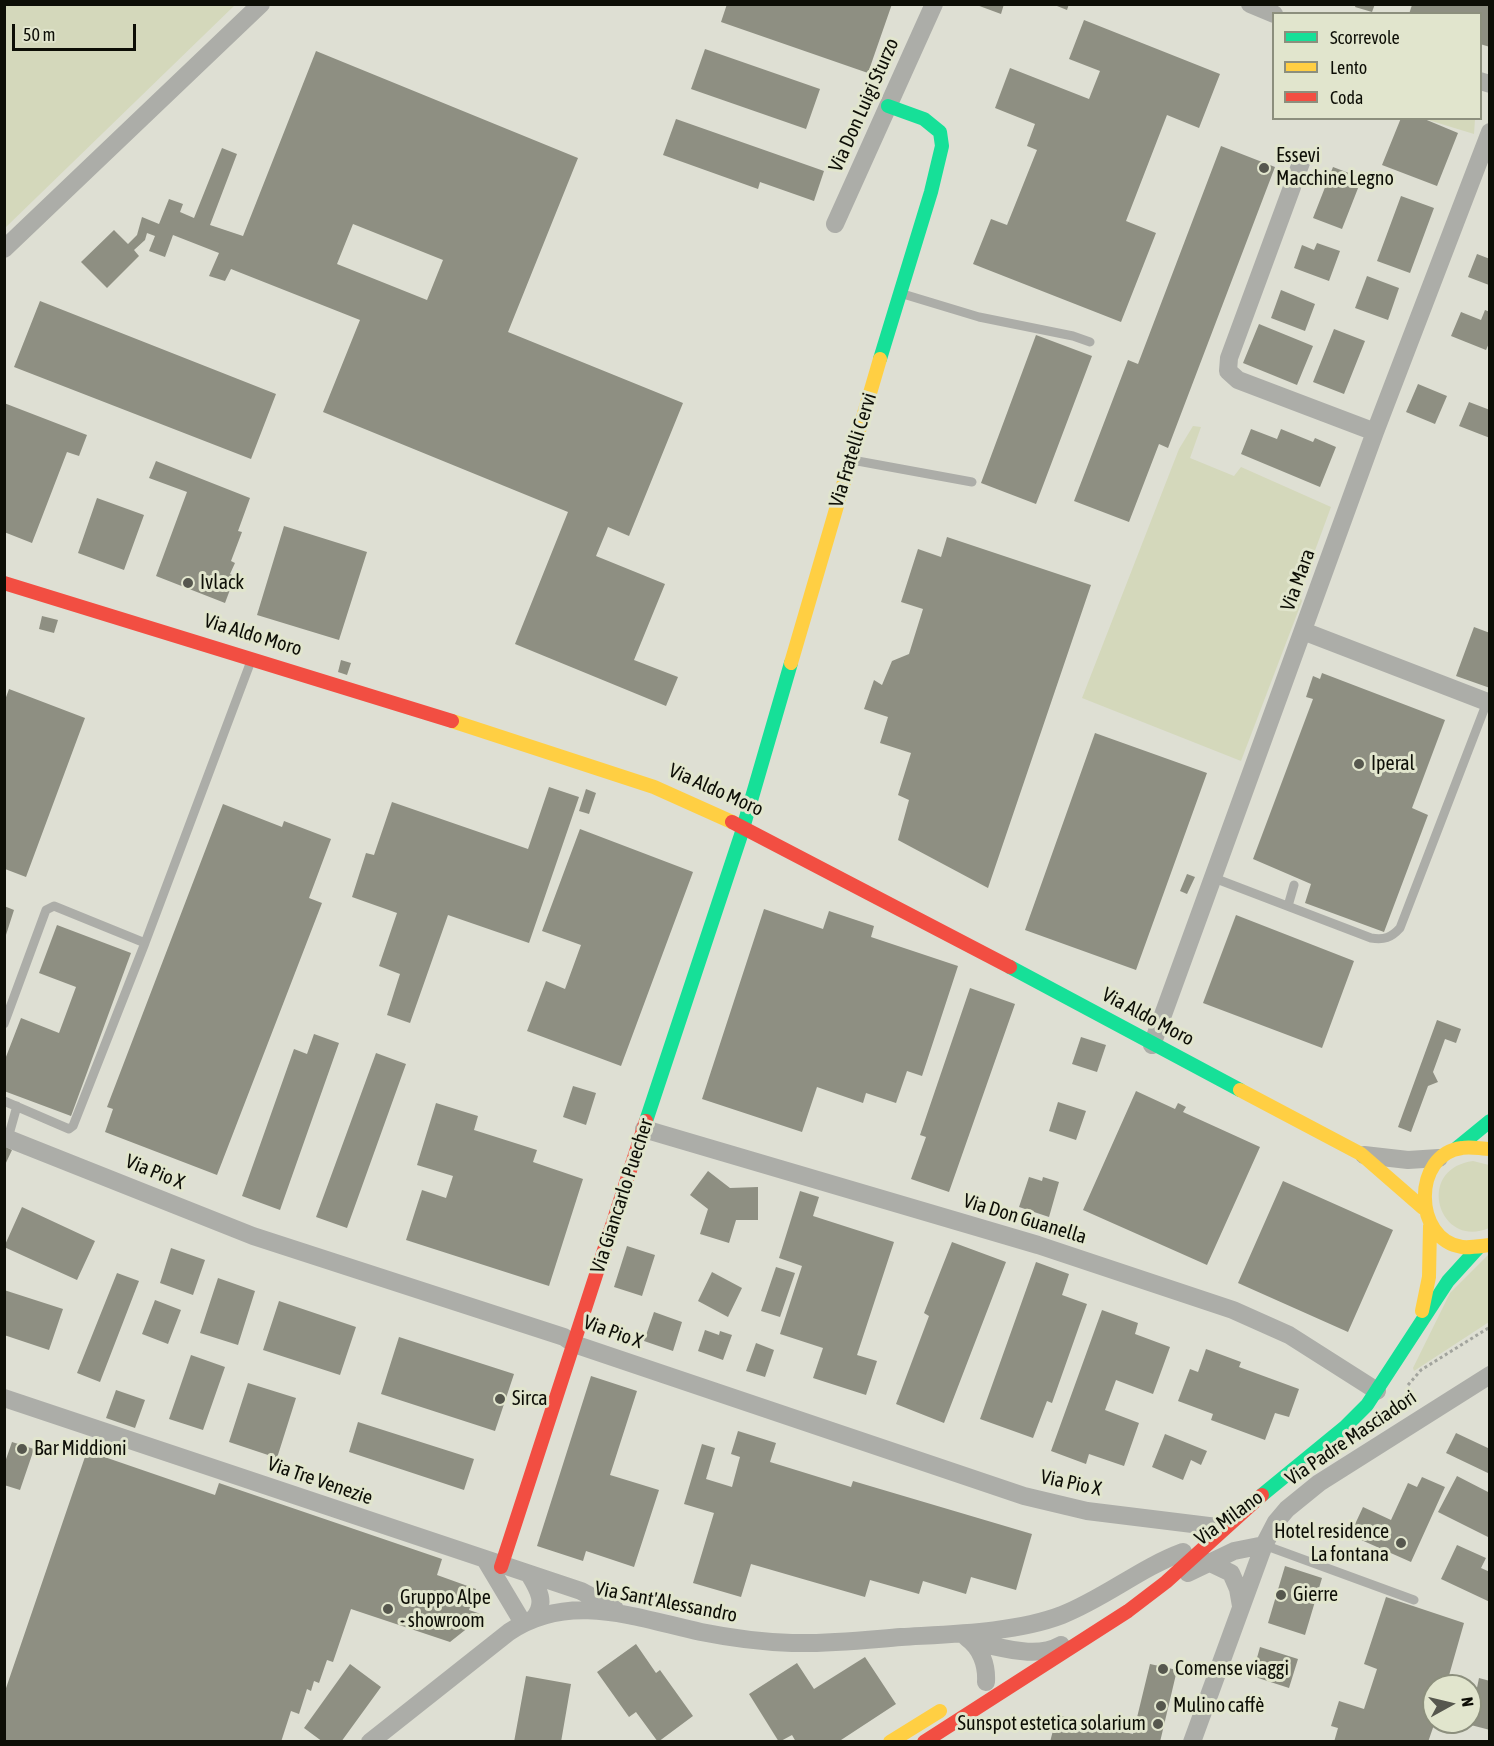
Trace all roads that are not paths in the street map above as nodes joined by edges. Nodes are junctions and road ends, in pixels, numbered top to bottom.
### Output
1 (261, 4) edge
2 (934, 4) edge
3 (1250, 4) edge
4 (1272, 13) edge
5 (888, 106) junction
6 (1490, 132) edge
7 (1302, 159) dead end
8 (835, 224) dead end
9 (4, 249) edge
10 (900, 293) junction
11 (1090, 342) dead end
12 (1376, 432) junction
13 (850, 460) junction
14 (972, 482) dead end
15 (4, 583) edge
16 (1303, 632) junction
17 (252, 658) junction
18 (1488, 702) edge
19 (744, 826) junction
20 (1214, 878) junction
21 (1294, 885) dead end
22 (1288, 906) junction
23 (145, 943) junction
24 (4, 1024) edge
25 (1152, 1045) junction
26 (4, 1101) edge
27 (17, 1106) junction
28 (1490, 1121) edge
29 (644, 1129) junction
30 (6, 1138) edge
31 (1457, 1148) junction
32 (1490, 1149) edge
33 (1361, 1155) junction
34 (1439, 1158) junction
35 (1423, 1208) junction
36 (1430, 1226) junction
37 (1484, 1246) edge
38 (1418, 1327) junction
39 (574, 1344) junction
40 (1490, 1375) edge
41 (1377, 1391) junction
42 (4, 1398) edge
43 (1269, 1489) junction
44 (1217, 1527) junction
45 (1183, 1552) junction
46 (1262, 1552) junction
47 (1208, 1562) junction
48 (493, 1564) junction
49 (529, 1574) junction
50 (1152, 1593) junction
51 (1414, 1600) dead end
52 (1241, 1607) junction
53 (1128, 1611) junction
54 (619, 1612) junction
55 (528, 1620) junction
56 (1081, 1622) dead end
57 (1063, 1634) dead end
58 (966, 1637) junction
59 (1035, 1652) junction
60 (1015, 1664) dead end
61 (986, 1682) dead end
62 (948, 1706) dead end
63 (370, 1742) edge
64 (890, 1742) edge
65 (924, 1742) edge
66 (1192, 1742) edge

1 - 9 street
2 - 5 street, Via Don Luigi Sturzo
3 - 4 street
5 - 8 street, Via Don Luigi Sturzo
5 - 10 street, Via Fratelli Cervi
6 - 12 street, Via Mara
7 - 12 street
10 - 11 lane
10 - 13 street, Via Fratelli Cervi
12 - 16 street, Via Mara
13 - 14 lane
13 - 19 street, Via Fratelli Cervi
15 - 17 street, Via Aldo Moro
16 - 18 street
16 - 20 street, Via Mara
17 - 19 street, Via Aldo Moro
17 - 23 lane
18 - 22 lane
19 - 25 street, Via Aldo Moro
19 - 29 street, Via Giancarlo Puecher
20 - 22 lane
20 - 25 street, Via Mara
21 - 22 lane
23 - 24 lane
23 - 27 lane
25 - 33 street, Via Aldo Moro
26 - 27 lane
27 - 30 lane
28 - 31 street
29 - 39 street, Via Giancarlo Puecher
29 - 41 street, Via Don Guanella
30 - 39 street, Via Pio X
31 - 32 street
31 - 34 street
33 - 34 street, Via Aldo Moro
33 - 35 street, Via Aldo Moro
34 - 35 street
35 - 36 street
36 - 37 street
36 - 38 street
37 - 38 street
38 - 41 street
39 - 44 street, Via Pio X
39 - 48 street, Via Giancarlo Puecher
40 - 46 street, Via Padre Masciadori
41 - 43 street
42 - 48 street, Via Tre Venezie
43 - 44 street, Via Milano
43 - 50 street, Via Milano
44 - 45 street, Via Milano
45 - 56 street, Via Milano
45 - 58 street
46 - 47 street
46 - 51 lane
46 - 52 street, Via Padre Masciadori
47 - 50 street
47 - 52 street
48 - 49 street, Via Tre Venezie
48 - 55 street
49 - 54 street, Via Tre Venezie
49 - 55 street
50 - 53 street, Via Milano
52 - 66 street, Via Padre Masciadori
53 - 59 street
53 - 65 street, Via Milano
54 - 55 street, Via Sant'Alessandro
54 - 58 street, Via Sant'Alessandro
55 - 63 street, Via Sant'Alessandro
57 - 59 street
58 - 59 street
58 - 61 street
59 - 60 street
62 - 64 street

